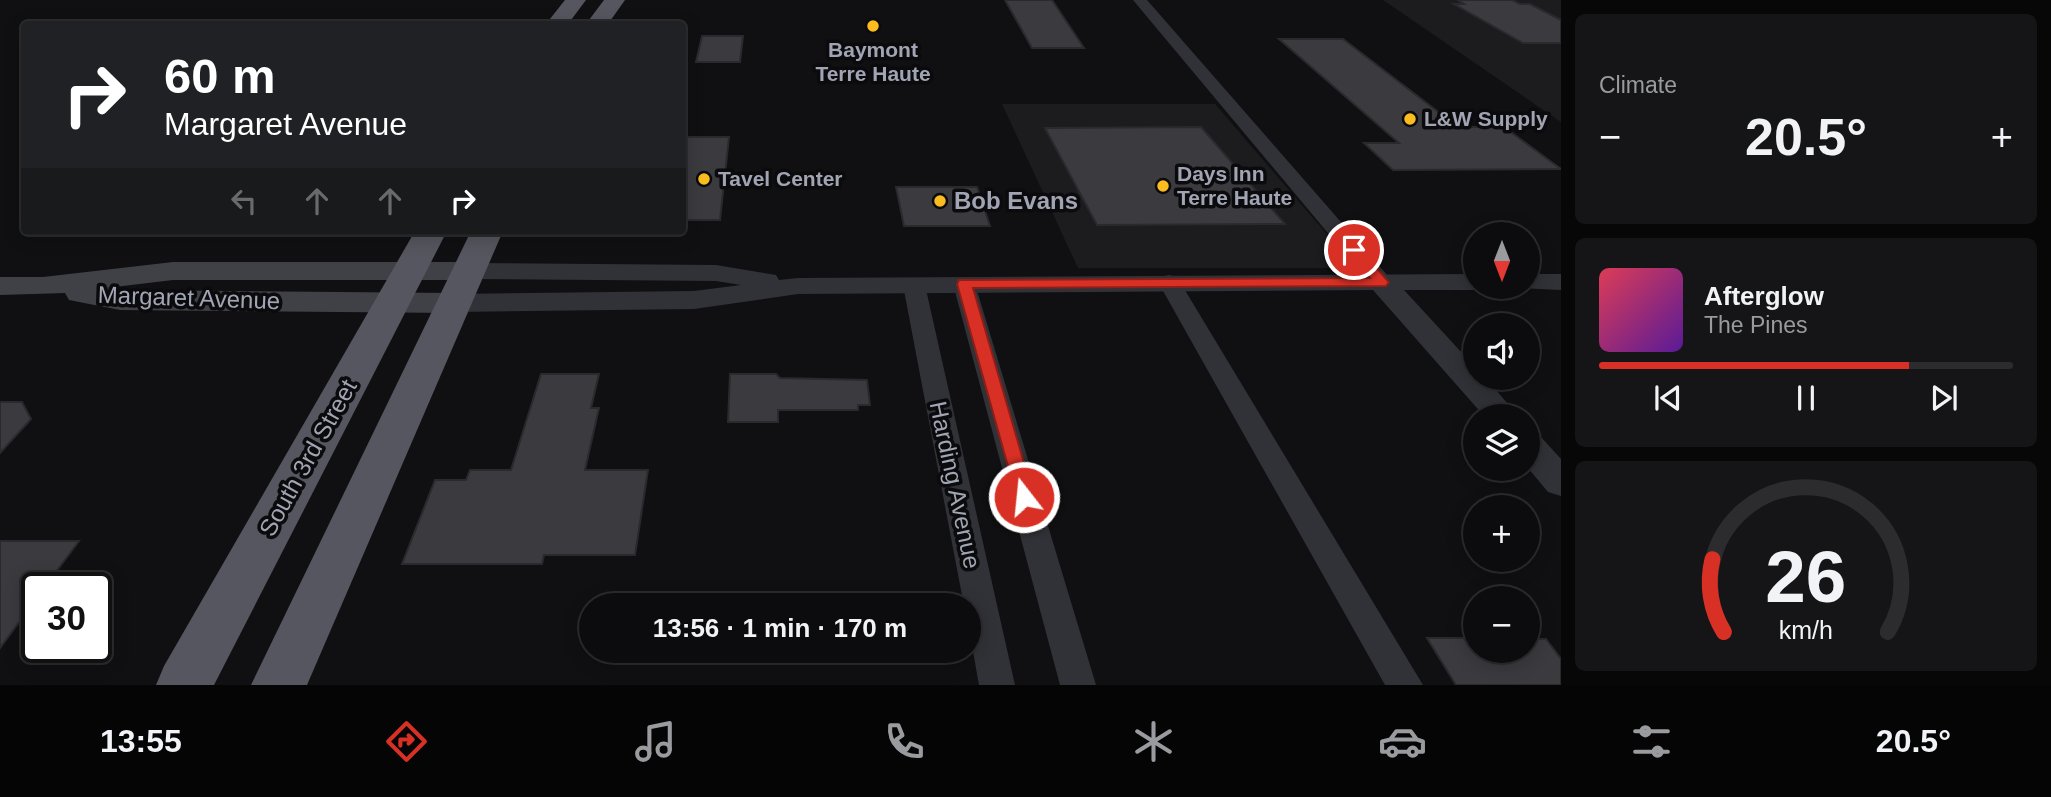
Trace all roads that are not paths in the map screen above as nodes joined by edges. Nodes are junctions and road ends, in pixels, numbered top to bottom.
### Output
1 (576, 0) edge
2 (615, 0) edge
3 (1140, 0) edge
4 (559, 21) edge
5 (599, 21) edge
6 (429, 235) edge
7 (485, 235) edge
8 (1169, 282) junction
9 (1381, 282) junction
10 (1463, 282) edge
11 (1540, 282) edge
12 (1561, 282) edge
13 (964, 284) junction
14 (914, 285) junction
15 (0, 286) edge
16 (401, 287) junction
17 (461, 287) junction
18 (1491, 404) edge
19 (1540, 458) edge
20 (1561, 482) edge
21 (184, 685) edge
22 (279, 685) edge
23 (997, 685) edge
24 (1078, 685) edge
25 (1405, 685) edge

1 - 4 highway
2 - 5 highway
3 - 9 street
6 - 16 highway, South 3rd Street
7 - 17 highway
8 - 9 street, Margaret Avenue
8 - 13 street, Margaret Avenue
8 - 25 street
9 - 10 street, Margaret Avenue
9 - 18 street
11 - 12 street
13 - 14 street, Margaret Avenue
13 - 24 street
14 - 17 street, Margaret Avenue
14 - 23 street, Harding Avenue
15 - 16 main road, Margaret Avenue
16 - 17 main road, Margaret Avenue
16 - 21 highway, South 3rd Street
17 - 22 highway
19 - 20 street

